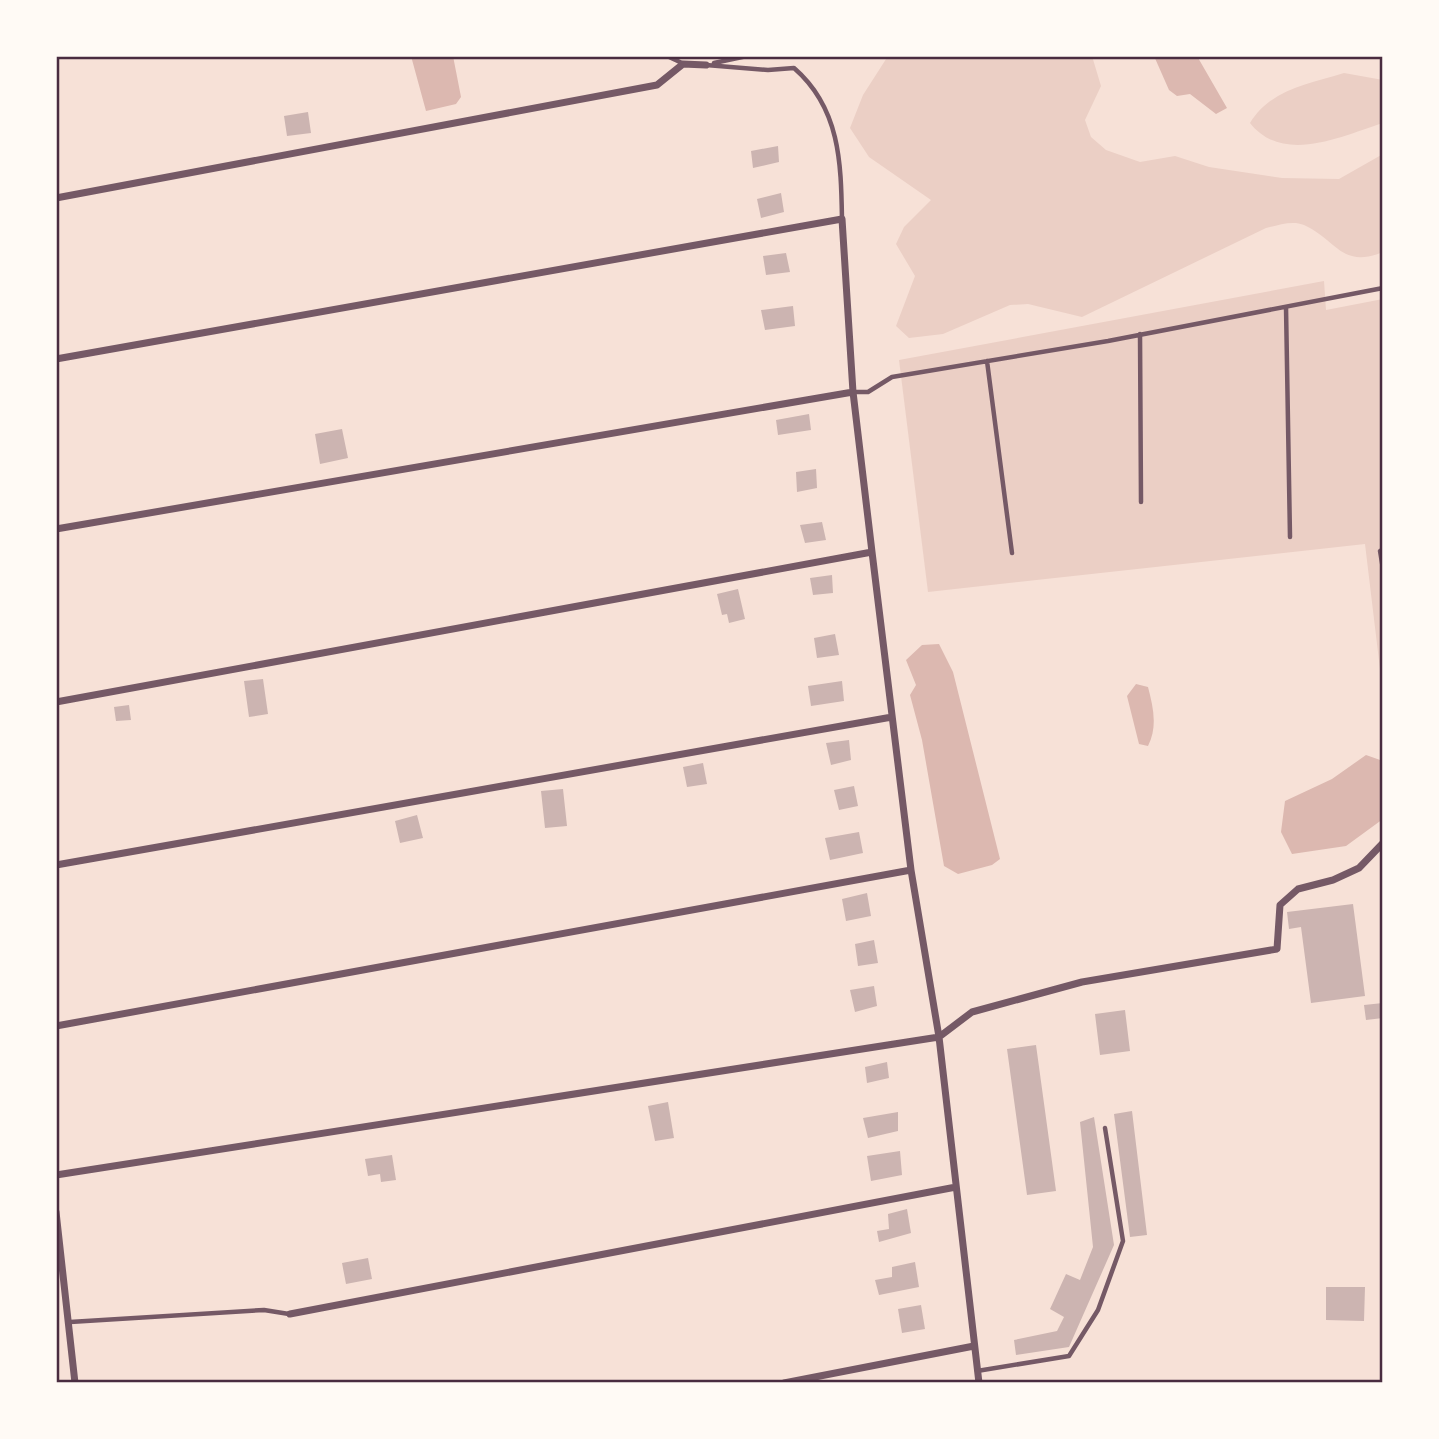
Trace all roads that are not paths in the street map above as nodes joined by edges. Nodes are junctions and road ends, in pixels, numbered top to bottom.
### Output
1 (667, 56) edge
2 (747, 56) edge
3 (683, 64) junction
4 (706, 65) junction
5 (56, 198) edge
6 (842, 219) junction
7 (1383, 288) edge
8 (1286, 307) junction
9 (1140, 334) junction
10 (56, 359) edge
11 (987, 361) junction
12 (853, 391) junction
13 (1141, 502) dead end
14 (56, 529) edge
15 (1290, 537) dead end
16 (1383, 549) edge
17 (872, 552) junction
18 (1012, 553) dead end
19 (1383, 569) edge
20 (56, 702) edge
21 (892, 718) junction
22 (1383, 843) edge
23 (56, 865) edge
24 (911, 870) junction
25 (56, 1026) edge
26 (939, 1037) junction
27 (1105, 1128) dead end
28 (56, 1175) edge
29 (956, 1187) junction
30 (56, 1212) edge
31 (289, 1314) joint
32 (70, 1322) junction
33 (974, 1346) junction
34 (977, 1371) junction
35 (824, 1379) edge
36 (75, 1383) edge
37 (783, 1383) edge
38 (979, 1383) edge

1 - 3 lane
2 - 4 lane
3 - 4 street
3 - 5 street
4 - 6 lane
6 - 10 street
6 - 12 street
7 - 8 lane
8 - 9 lane
8 - 15 lane
9 - 11 lane
9 - 13 lane
11 - 12 lane
11 - 18 lane
12 - 14 street
12 - 17 street
16 - 19 lane
17 - 20 street
17 - 21 street
21 - 23 street
21 - 24 street
22 - 26 street
24 - 25 street
24 - 26 street
26 - 28 street
26 - 29 street
27 - 34 lane
29 - 31 street
29 - 33 street
30 - 32 street
31 - 32 lane
32 - 36 street
33 - 34 street
33 - 35 street
34 - 38 street
35 - 37 street

